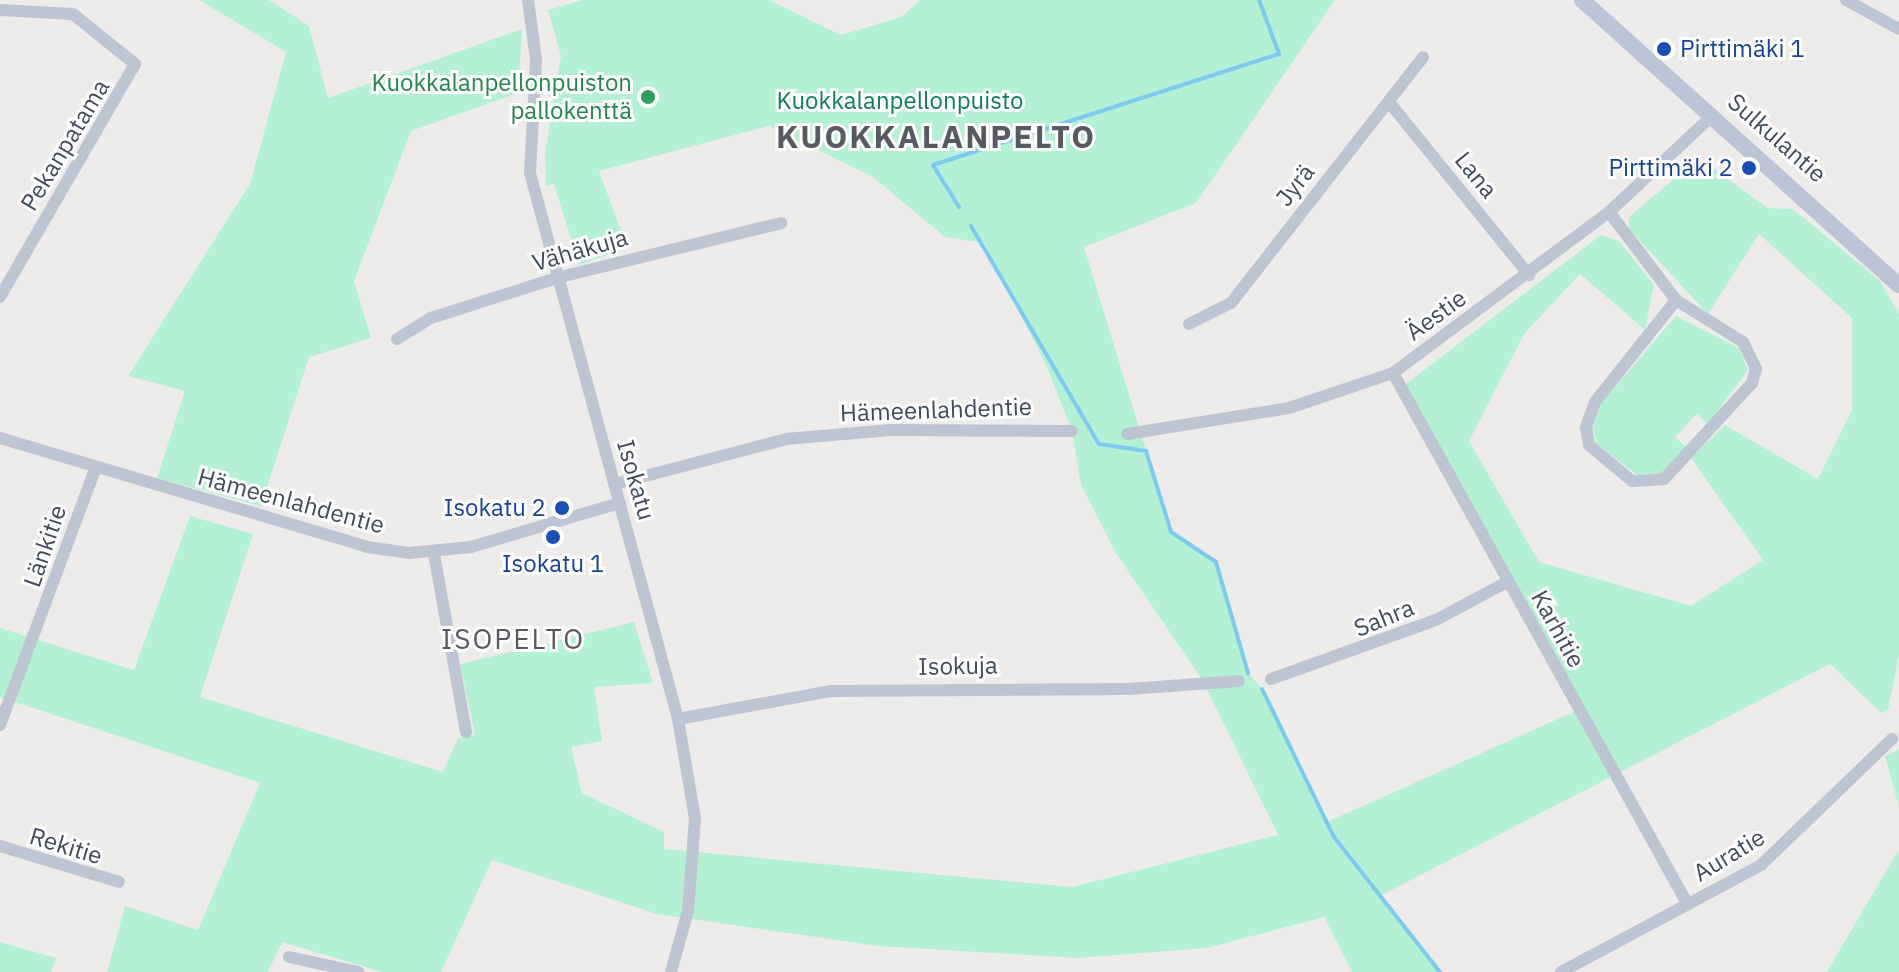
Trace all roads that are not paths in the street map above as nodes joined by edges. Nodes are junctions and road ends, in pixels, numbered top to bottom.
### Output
1 (528, 0) edge
2 (1582, 0) edge
3 (1846, 0) edge
4 (0, 10) edge
5 (1899, 29) edge
6 (1423, 57) dead end
7 (1389, 102) junction
8 (1713, 115) junction
9 (1609, 212) junction
10 (781, 223) dead end
11 (1529, 275) junction
12 (556, 278) junction
13 (1899, 285) edge
14 (0, 297) edge
15 (1676, 300) junction
16 (1189, 324) dead end
17 (397, 339) dead end
18 (1393, 373) junction
19 (1072, 431) dead end
20 (1127, 434) dead end
21 (0, 438) edge
22 (95, 470) junction
23 (615, 484) junction
24 (620, 503) junction
25 (434, 554) junction
26 (1507, 582) junction
27 (1271, 679) dead end
28 (1239, 681) dead end
29 (678, 719) junction
30 (0, 725) edge
31 (466, 732) dead end
32 (1892, 739) dead end
33 (0, 846) edge
34 (119, 882) dead end
35 (1688, 905) junction
36 (289, 957) dead end
37 (358, 972) edge
38 (671, 972) edge
39 (1561, 972) edge

1 - 12 street, Isokatu
2 - 8 main road, Sulkulantie
3 - 5 street
4 - 14 street, Pekanpatama
6 - 7 street, Jyrä
7 - 11 street, Lana
7 - 16 street, Jyrä
8 - 9 street, Äestie
8 - 13 main road, Sulkulantie
9 - 11 street, Äestie
9 - 15 street
10 - 12 street, Vähäkuja
11 - 18 street, Äestie
12 - 17 street, Vähäkuja
12 - 23 street, Isokatu
15 - 15 street
18 - 20 street, Äestie
18 - 26 street, Karhitie
19 - 23 street, Hämeenlahdentie
21 - 22 street, Hämeenlahdentie
22 - 25 street, Hämeenlahdentie
22 - 30 street, Länkitie
23 - 24 street, Isokatu
24 - 25 street, Hämeenlahdentie
24 - 29 street, Isokatu
25 - 31 street
26 - 27 street, Sahra
26 - 35 street, Karhitie
28 - 29 street, Isokuja
29 - 38 street, Isokatu
32 - 35 street, Auratie
33 - 34 street, Rekitie
35 - 39 street, Auratie
36 - 37 street

